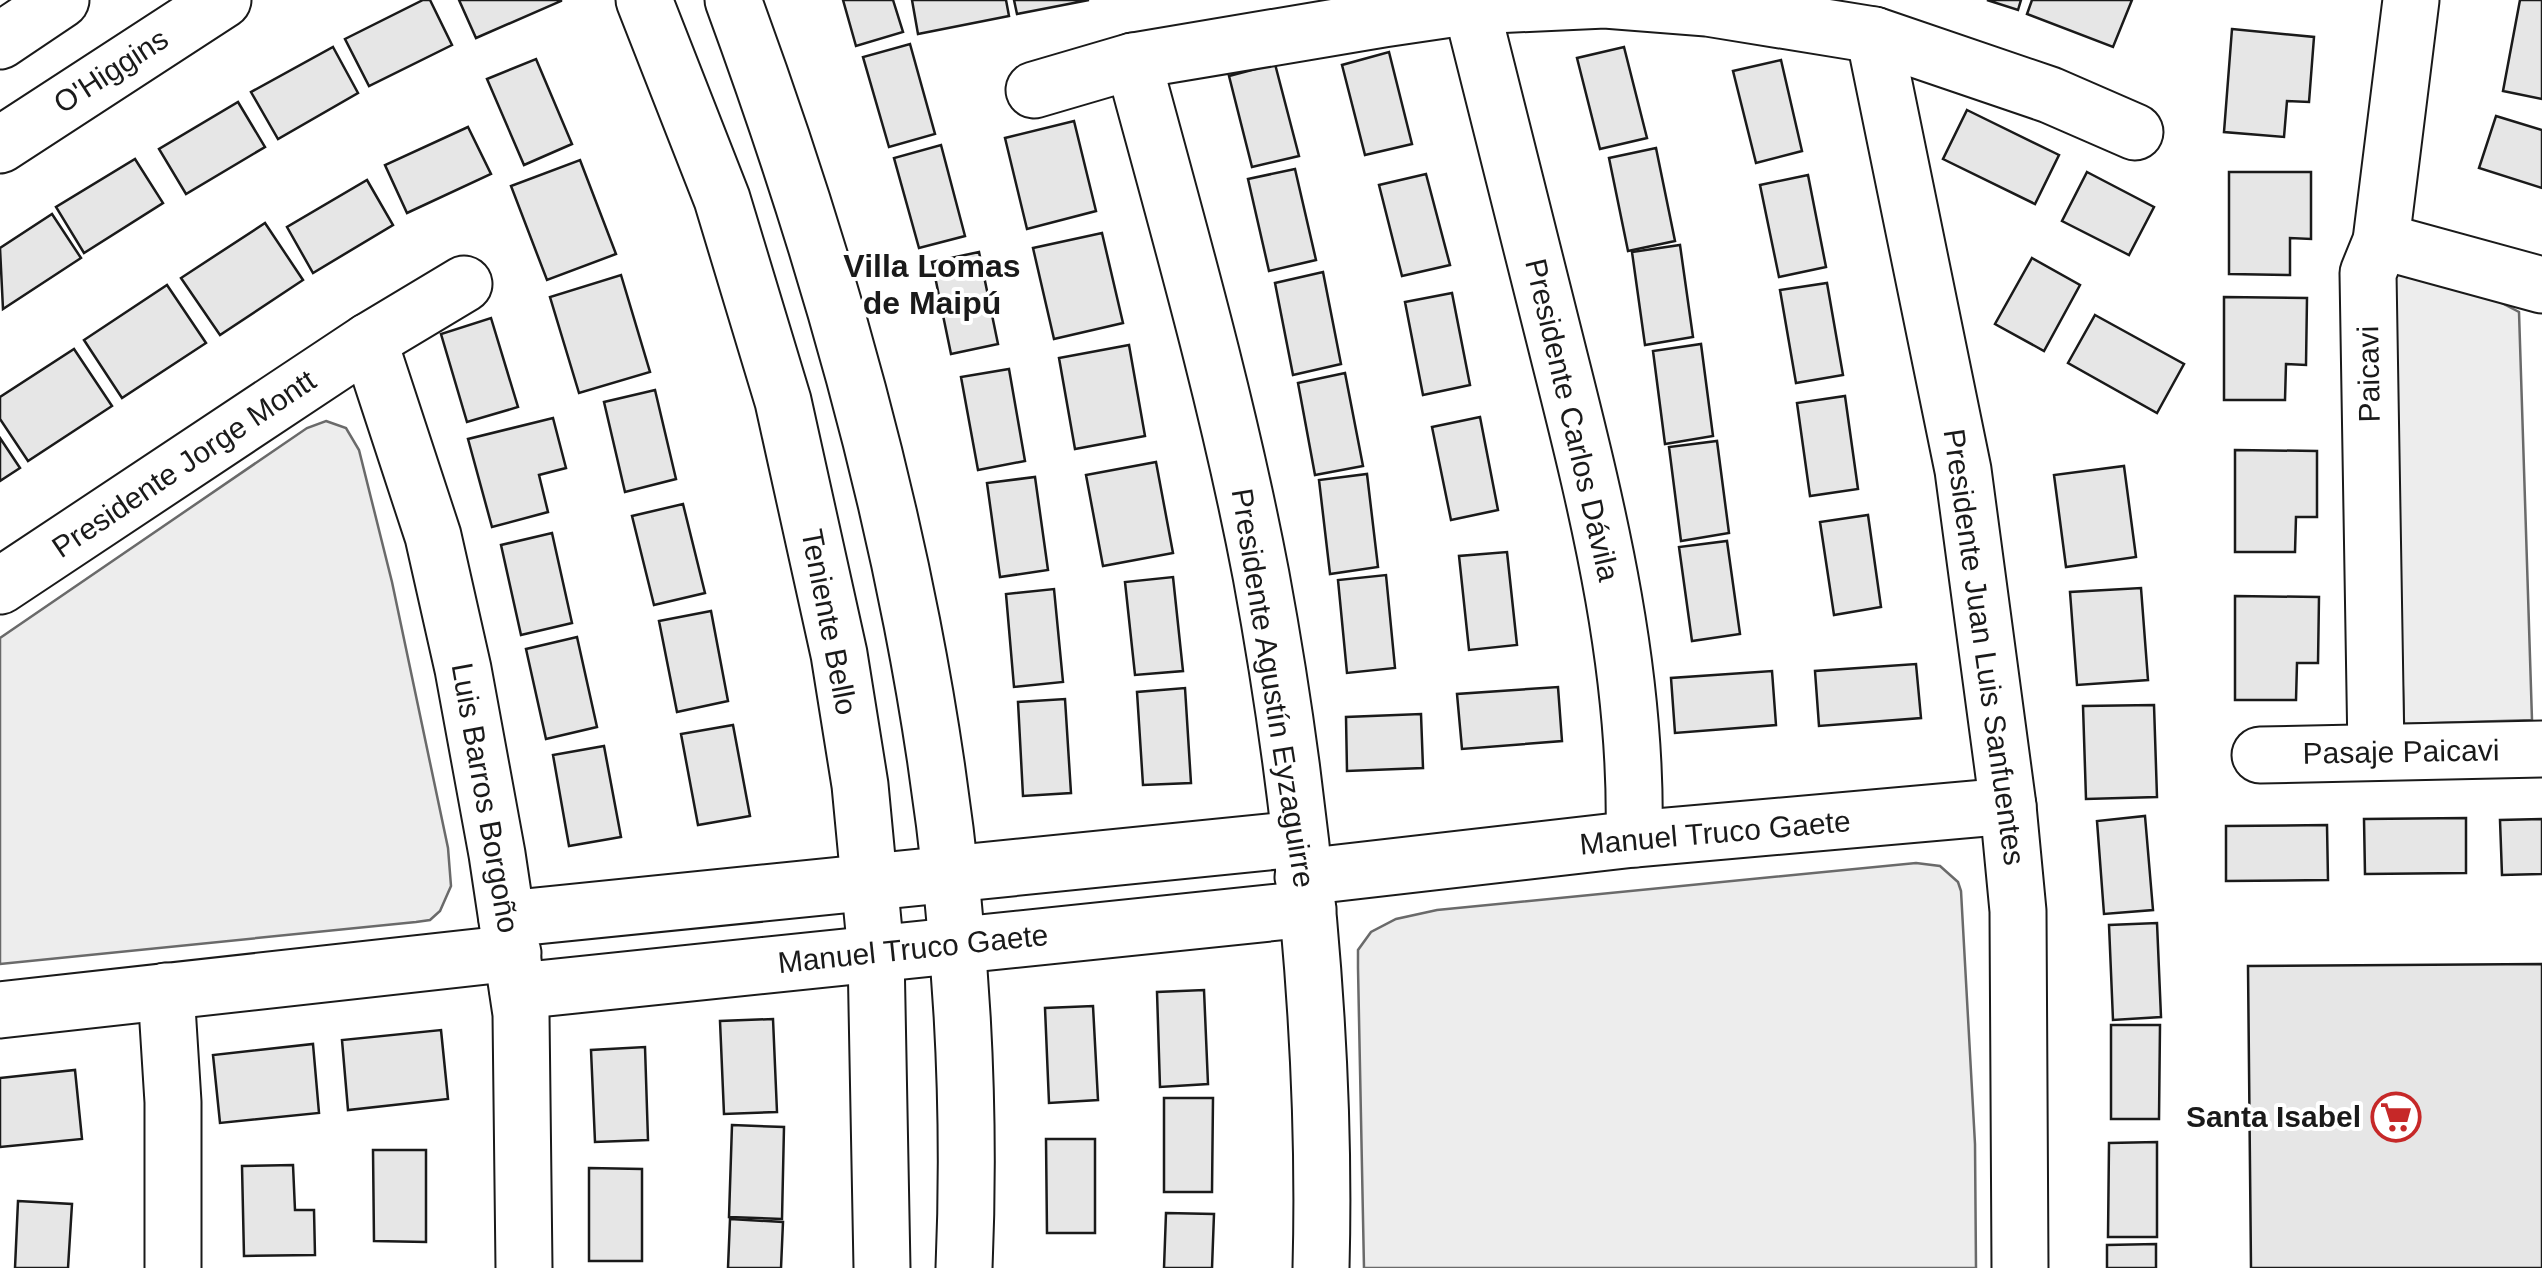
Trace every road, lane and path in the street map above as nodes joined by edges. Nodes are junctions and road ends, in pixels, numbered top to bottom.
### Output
1 (61, 0) edge
2 (223, 0) edge
3 (644, 0) edge
4 (733, 0) edge
5 (2411, 0) edge
6 (1471, 6) junction
7 (1874, 35) junction
8 (0, 42) edge
9 (1133, 61) junction
10 (1034, 90) dead end
11 (2135, 132) dead end
12 (0, 145) edge
13 (2381, 242) junction
14 (464, 284) dead end
15 (2542, 285) edge
16 (369, 341) junction
17 (0, 586) edge
18 (2542, 748) edge
19 (2376, 752) junction
20 (2260, 756) dead end
21 (2008, 806) junction
22 (1634, 839) junction
23 (950, 874) junction
24 (1303, 875) junction
25 (870, 883) junction
26 (957, 945) junction
27 (876, 953) junction
28 (513, 954) junction
29 (166, 991) junction
30 (0, 1010) edge
31 (173, 1268) edge
32 (524, 1268) edge
33 (882, 1268) edge
34 (964, 1268) edge
35 (1321, 1268) edge
36 (2020, 1268) edge

1 - 8 street
2 - 12 street, O'Higgins
3 - 25 street, Teniente Bello
4 - 23 street
5 - 13 street, Paicavi
6 - 7 street
6 - 9 street
6 - 22 street, Presidente Carlos Dávila
7 - 11 street
7 - 21 street, Presidente Juan Luis Sanfuentes
9 - 10 street
9 - 24 street, Presidente Agustín Eyzaguirre
13 - 15 street
13 - 19 street, Paicavi
14 - 16 street, Presidente Jorge Montt
16 - 17 street, Presidente Jorge Montt
16 - 28 street, Luis Barros Borgoño
18 - 19 street, Pasaje Paicavi
19 - 20 street, Pasaje Paicavi
21 - 22 street, Manuel Truco Gaete
21 - 36 street, Presidente Juan Luis Sanfuentes
22 - 24 street, Manuel Truco Gaete
23 - 24 street, Manuel Truco Gaete
23 - 25 street, Manuel Truco Gaete
23 - 26 street
24 - 26 street, Manuel Truco Gaete
24 - 35 street, Presidente Agustín Eyzaguirre
25 - 27 street, Teniente Bello
25 - 28 street, Manuel Truco Gaete
26 - 27 street, Manuel Truco Gaete
26 - 34 street
27 - 28 street, Manuel Truco Gaete
27 - 33 street, Teniente Bello
28 - 29 street, Manuel Truco Gaete
28 - 32 street, Luis Barros Borgoño
29 - 30 street, Manuel Truco Gaete
29 - 31 street

